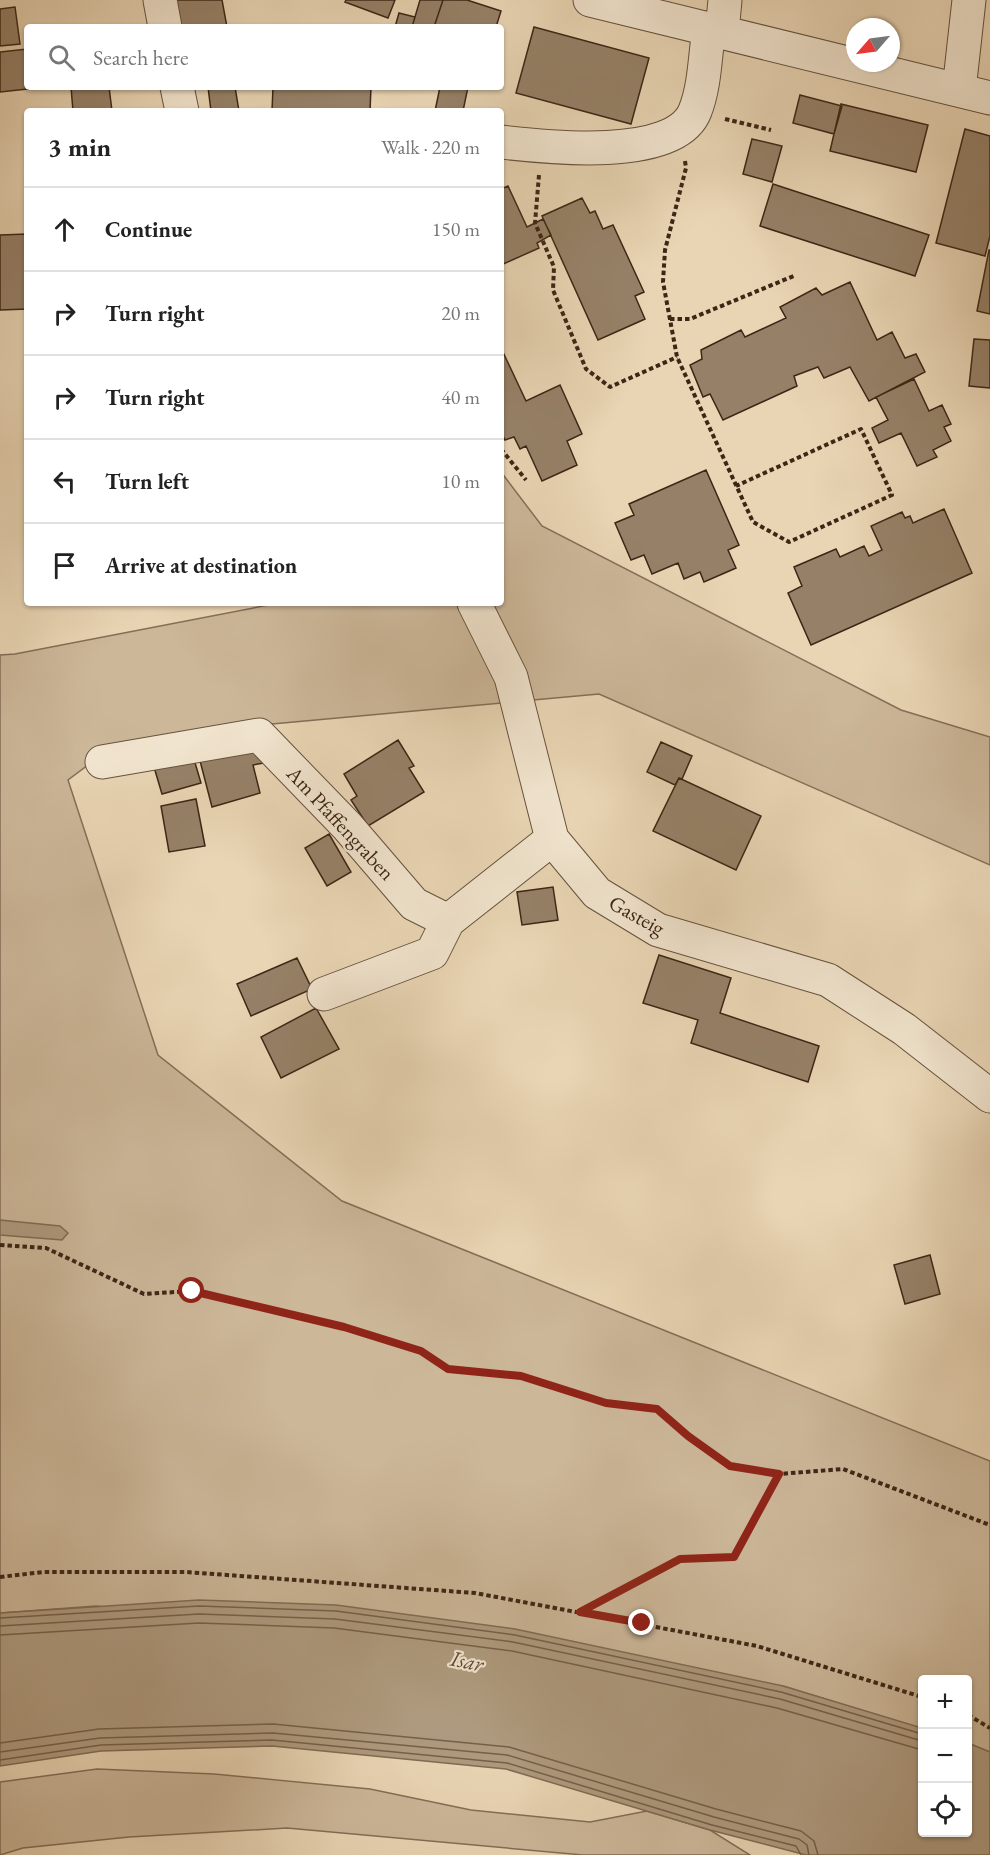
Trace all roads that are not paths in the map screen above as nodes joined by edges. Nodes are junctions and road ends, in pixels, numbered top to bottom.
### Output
1 (159, 0) edge
2 (590, 0) edge
3 (725, 0) edge
4 (969, 0) edge
5 (164, 24) edge
6 (716, 31) junction
7 (178, 90) edge
8 (958, 90) junction
9 (990, 98) edge
10 (181, 108) edge
11 (504, 142) edge
12 (476, 606) edge
13 (102, 762) dead end
14 (552, 839) junction
15 (448, 921) junction
16 (324, 994) dead end
17 (990, 1096) edge

1 - 5 street
2 - 6 street
3 - 6 street
4 - 8 street
6 - 8 street
6 - 11 street
7 - 10 street
8 - 9 street
12 - 14 street, Gasteig
13 - 15 street, Am Pfaffengraben
14 - 15 street
14 - 17 street, Gasteig
15 - 16 street

